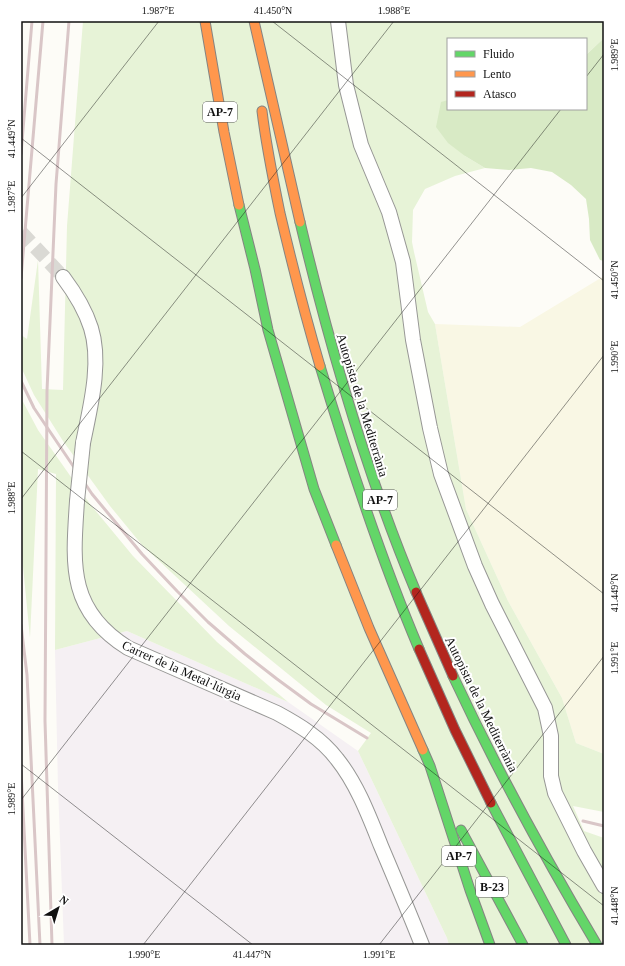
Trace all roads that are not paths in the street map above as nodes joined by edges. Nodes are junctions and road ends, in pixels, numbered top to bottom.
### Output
1 (205, 21) edge
2 (254, 21) edge
3 (338, 21) edge
4 (260, 89) dead end
5 (261, 104) dead end
6 (63, 277) tunnel mouth
7 (430, 766) junction
8 (604, 886) edge
9 (422, 945) edge
10 (490, 945) edge
11 (523, 945) edge
12 (566, 945) edge
13 (597, 945) edge

1 - 7 highway, AP-7
2 - 4 highway
2 - 13 highway, Autopista de la Mediterrània / AP-7
3 - 8 street
5 - 12 highway, B-23
6 - 9 street, Carrer de la Metal·lúrgia, bridge
7 - 10 highway, AP-7
7 - 11 highway, B-23

